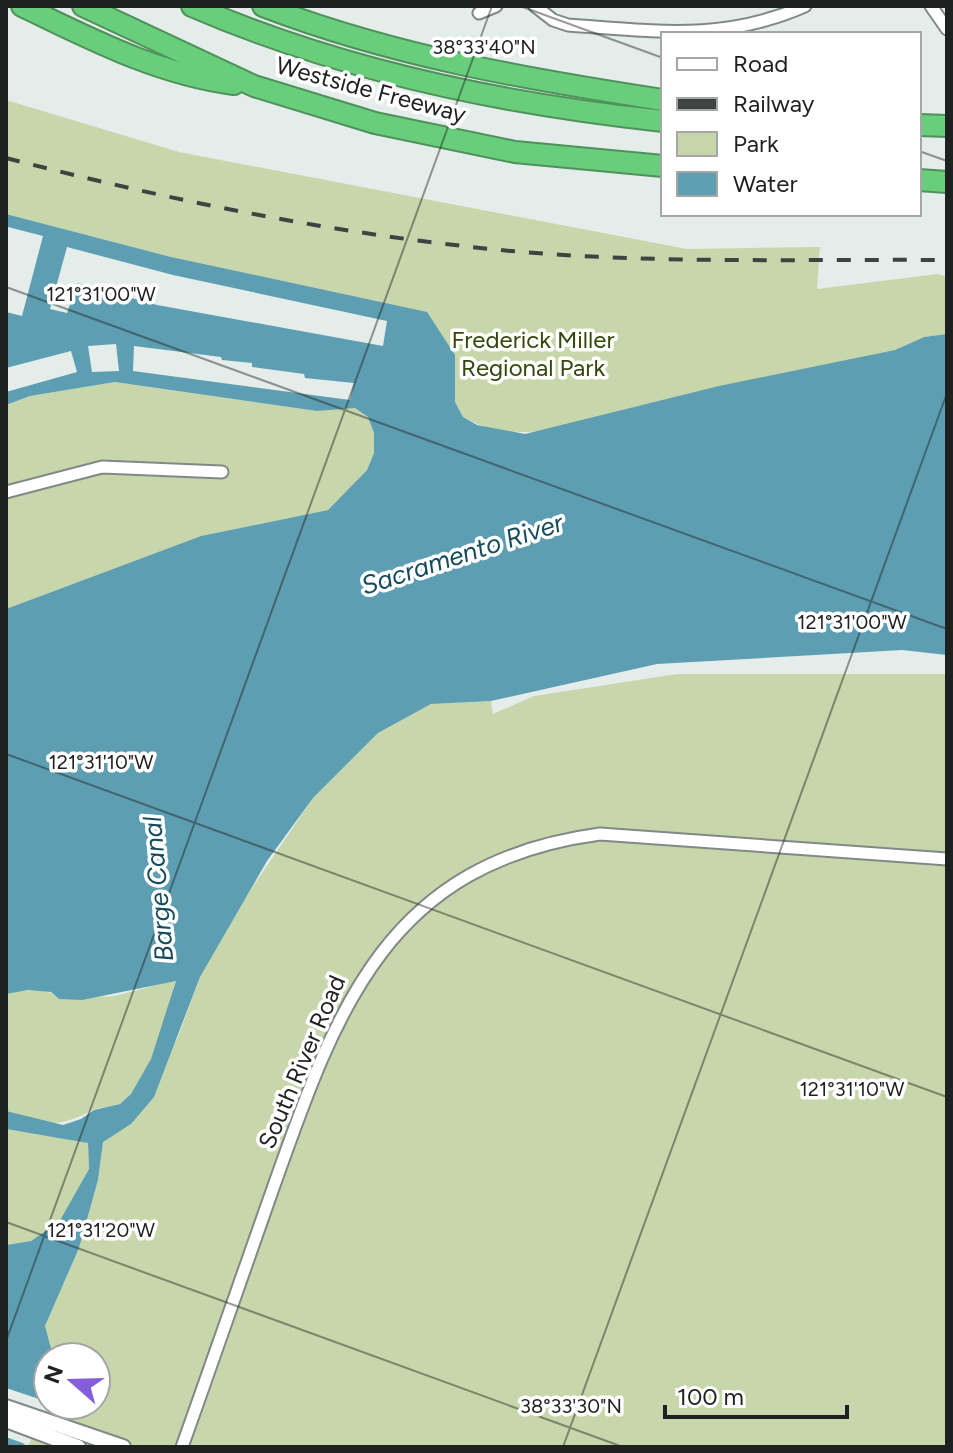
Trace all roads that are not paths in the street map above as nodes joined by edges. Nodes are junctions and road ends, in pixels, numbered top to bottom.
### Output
1 (22, 6) edge
2 (83, 6) edge
3 (192, 6) edge
4 (263, 6) edge
5 (496, 6) edge
6 (535, 6) edge
7 (805, 6) edge
8 (931, 6) edge
9 (479, 13) dead end
10 (947, 29) edge
11 (663, 32) edge
12 (688, 32) edge
13 (254, 86) junction
14 (661, 100) edge
15 (661, 121) edge
16 (921, 125) edge
17 (947, 126) edge
18 (661, 166) edge
19 (921, 180) edge
20 (947, 182) edge
21 (222, 472) dead end
22 (6, 492) edge
23 (947, 859) edge
24 (6, 1407) edge
25 (6, 1420) edge
26 (78, 1447) edge
27 (123, 1447) edge
28 (182, 1447) edge

1 - 13 highway
2 - 13 highway, Westside Freeway
3 - 15 highway, Westside Freeway
4 - 14 highway
5 - 9 street
6 - 11 street
7 - 12 street
8 - 10 street
13 - 18 highway, Westside Freeway
16 - 17 highway
19 - 20 highway
21 - 22 street
23 - 28 street, South River Road
24 - 27 street
25 - 26 street

